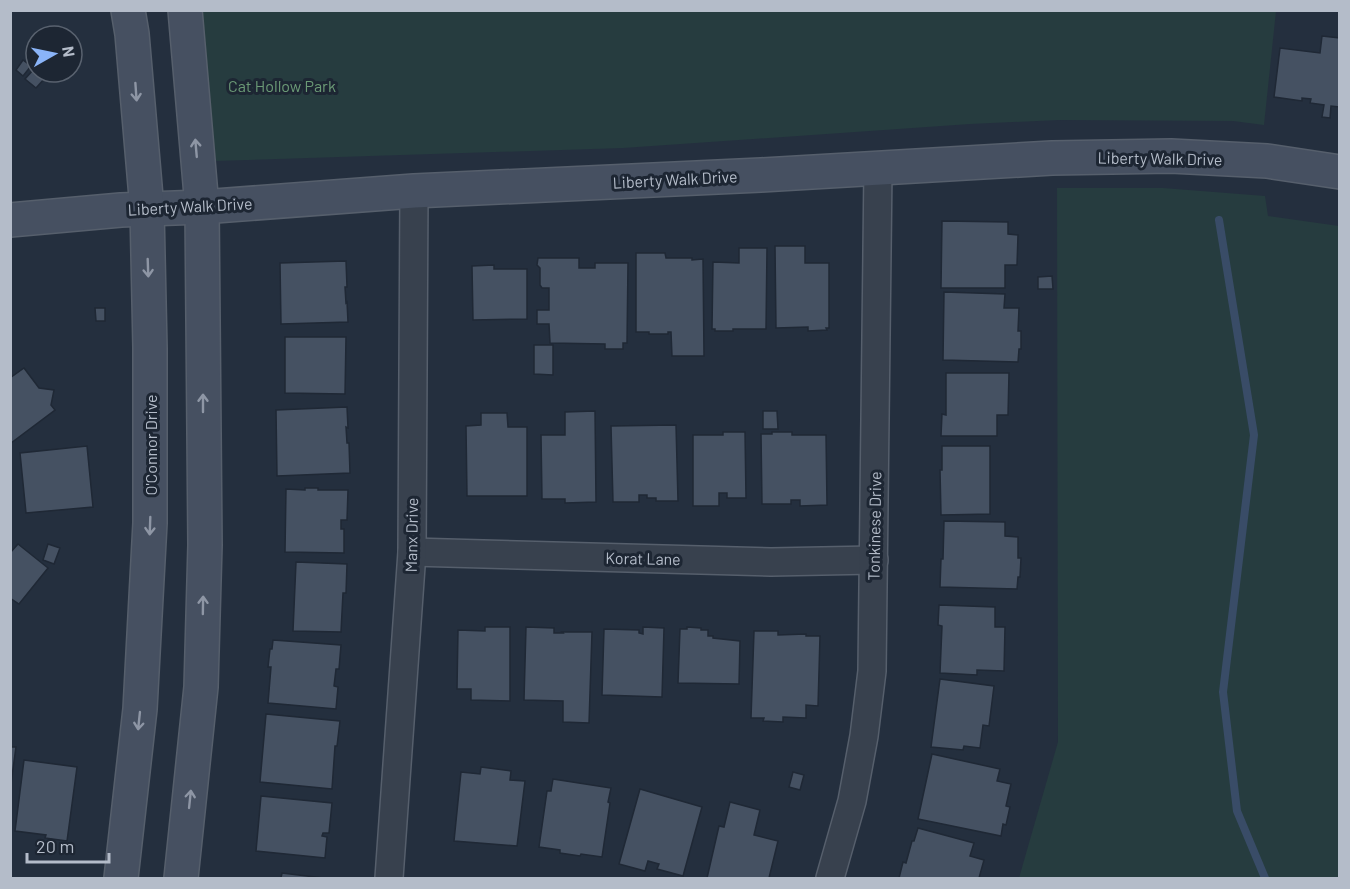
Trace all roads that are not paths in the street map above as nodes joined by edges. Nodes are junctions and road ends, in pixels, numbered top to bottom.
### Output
1 (128, 10) edge
2 (185, 10) edge
3 (878, 168) junction
4 (1340, 172) edge
5 (414, 191) junction
6 (202, 207) junction
7 (147, 209) junction
8 (10, 220) edge
9 (412, 552) junction
10 (874, 560) junction
11 (121, 879) edge
12 (181, 879) edge
13 (389, 879) edge
14 (830, 879) edge

1 -> 7 main road, O'Connor Drive
6 -> 2 main road
3 - 4 main road, Liberty Walk Drive
3 - 5 main road, Liberty Walk Drive
3 - 10 street, Tonkinese Drive
5 - 6 main road, Liberty Walk Drive
5 - 9 street, Manx Drive
6 - 7 main road, Liberty Walk Drive
12 -> 6 main road
7 - 8 main road, Liberty Walk Drive
7 -> 11 main road, O'Connor Drive
9 - 10 street, Korat Lane
9 - 13 street, Manx Drive
10 - 14 street, Tonkinese Drive

